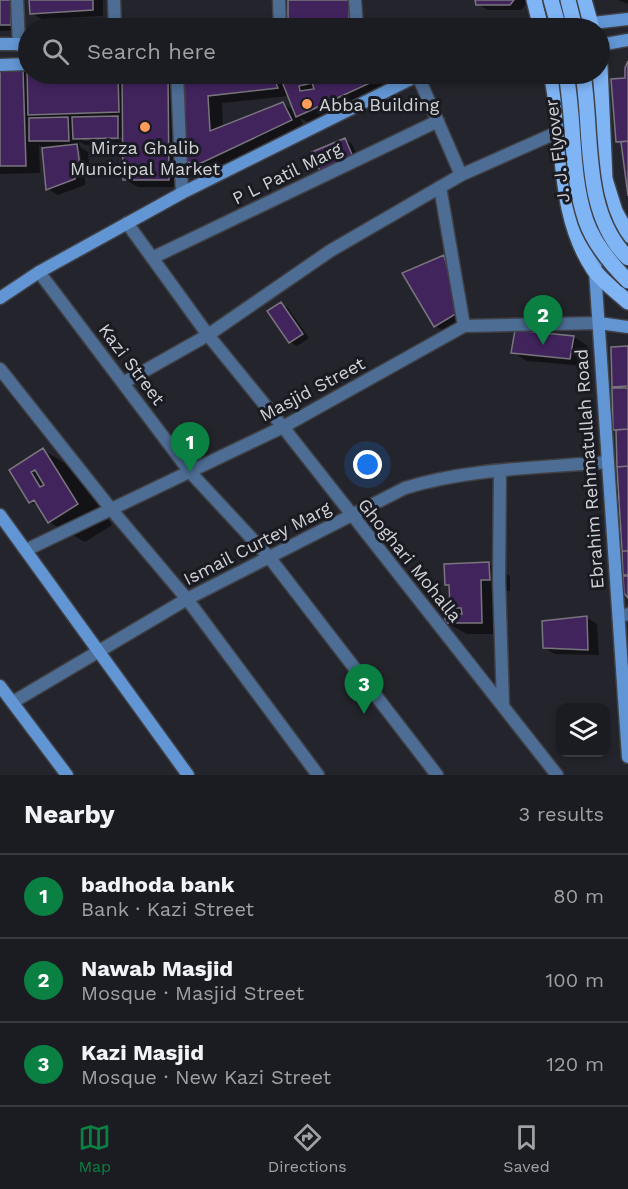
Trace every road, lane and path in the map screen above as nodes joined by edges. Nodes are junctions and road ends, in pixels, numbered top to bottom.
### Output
1 (17, 0) edge
2 (114, 0) edge
3 (279, 0) edge
4 (355, 0) edge
5 (534, 0) edge
6 (551, 0) edge
7 (568, 0) edge
8 (584, 0) edge
9 (20, 18) edge
10 (115, 18) edge
11 (280, 18) edge
12 (356, 18) edge
13 (540, 18) edge
14 (556, 18) edge
15 (572, 18) edge
16 (590, 18) edge
17 (628, 19) edge
18 (610, 22) edge
19 (628, 40) edge
20 (610, 43) edge
21 (0, 44) edge
22 (18, 45) edge
23 (18, 64) edge
24 (0, 65) edge
25 (177, 84) edge
26 (402, 84) edge
27 (424, 84) edge
28 (554, 84) edge
29 (567, 84) edge
30 (584, 84) edge
31 (601, 84) edge
32 (438, 121) junction
33 (558, 132) junction
34 (461, 175) junction
35 (605, 179) junction
36 (440, 187) junction
37 (182, 193) junction
38 (127, 223) junction
39 (628, 235) edge
40 (152, 258) junction
41 (628, 258) edge
42 (595, 271) junction
43 (39, 272) junction
44 (628, 281) edge
45 (0, 298) edge
46 (628, 302) edge
47 (599, 323) junction
48 (464, 326) junction
49 (628, 327) edge
50 (208, 335) junction
51 (0, 369) edge
52 (123, 383) junction
53 (283, 426) junction
54 (608, 462) junction
55 (500, 471) junction
56 (190, 472) junction
57 (111, 509) junction
58 (351, 515) junction
59 (0, 516) edge
60 (26, 550) junction
61 (269, 557) junction
62 (187, 599) junction
63 (623, 615) edge
64 (98, 652) junction
65 (5, 695) edge
66 (503, 705) junction
67 (628, 757) edge
68 (67, 775) edge
69 (188, 775) edge
70 (318, 775) edge
71 (437, 775) edge
72 (557, 775) edge

1 - 9 street
2 - 10 street
3 - 11 street
4 - 12 street
5 - 13 main road
6 - 14 main road, bridge
7 - 15 main road, bridge
8 - 16 main road
17 - 18 street
19 - 20 street
21 - 22 street
23 - 24 street
25 - 37 street
26 - 37 street
27 - 32 street
28 - 33 main road
29 - 44 main road, J. J. Flyover, bridge
30 - 41 main road, bridge
31 - 35 main road
32 - 34 street
32 - 40 street, P L Patil Marg
33 - 34 street
33 - 42 main road
34 - 36 street
35 - 39 main road
35 - 42 street, Ebrahim Rehmatullah Road
36 - 48 street
36 - 50 street
37 - 38 street
38 - 40 street, Ghoghari Mohalla
38 - 43 street
40 - 50 street, Ghoghari Mohalla
42 - 46 main road
42 - 47 street, Ebrahim Rehmatullah Road
43 - 45 street
43 - 52 street, Kazi Street
47 - 48 street, Masjid Street
47 - 49 street, Masjid Street
47 - 54 street, Ebrahim Rehmatullah Road
48 - 53 street, Masjid Street
50 - 52 street
50 - 53 street, Ghoghari Mohalla
51 - 57 street
52 - 56 street, Kazi Street
53 - 56 street, Masjid Street
53 - 58 street, Ghoghari Mohalla
54 - 55 street, Ismail Curtey Marg
54 - 63 street, Ebrahim Rehmatullah Road
55 - 58 street, Ismail Curtey Marg
55 - 66 street
56 - 57 street, Masjid Street
56 - 61 street, Kazi Street
57 - 60 street, Masjid Street
57 - 62 street
58 - 61 street, Ismail Curtey Marg
58 - 66 street, Ghoghari Mohalla
59 - 60 street
60 - 64 street
61 - 62 street, Ismail Curtey Marg
61 - 71 street, Kazi Street
62 - 64 street, Ismail Curtey Marg
62 - 70 street
63 - 67 street, Ebrahim Rehmatullah Road
64 - 65 street, Ismail Curtey Marg
64 - 69 street
65 - 68 street
66 - 72 street, Ghoghari Mohalla

